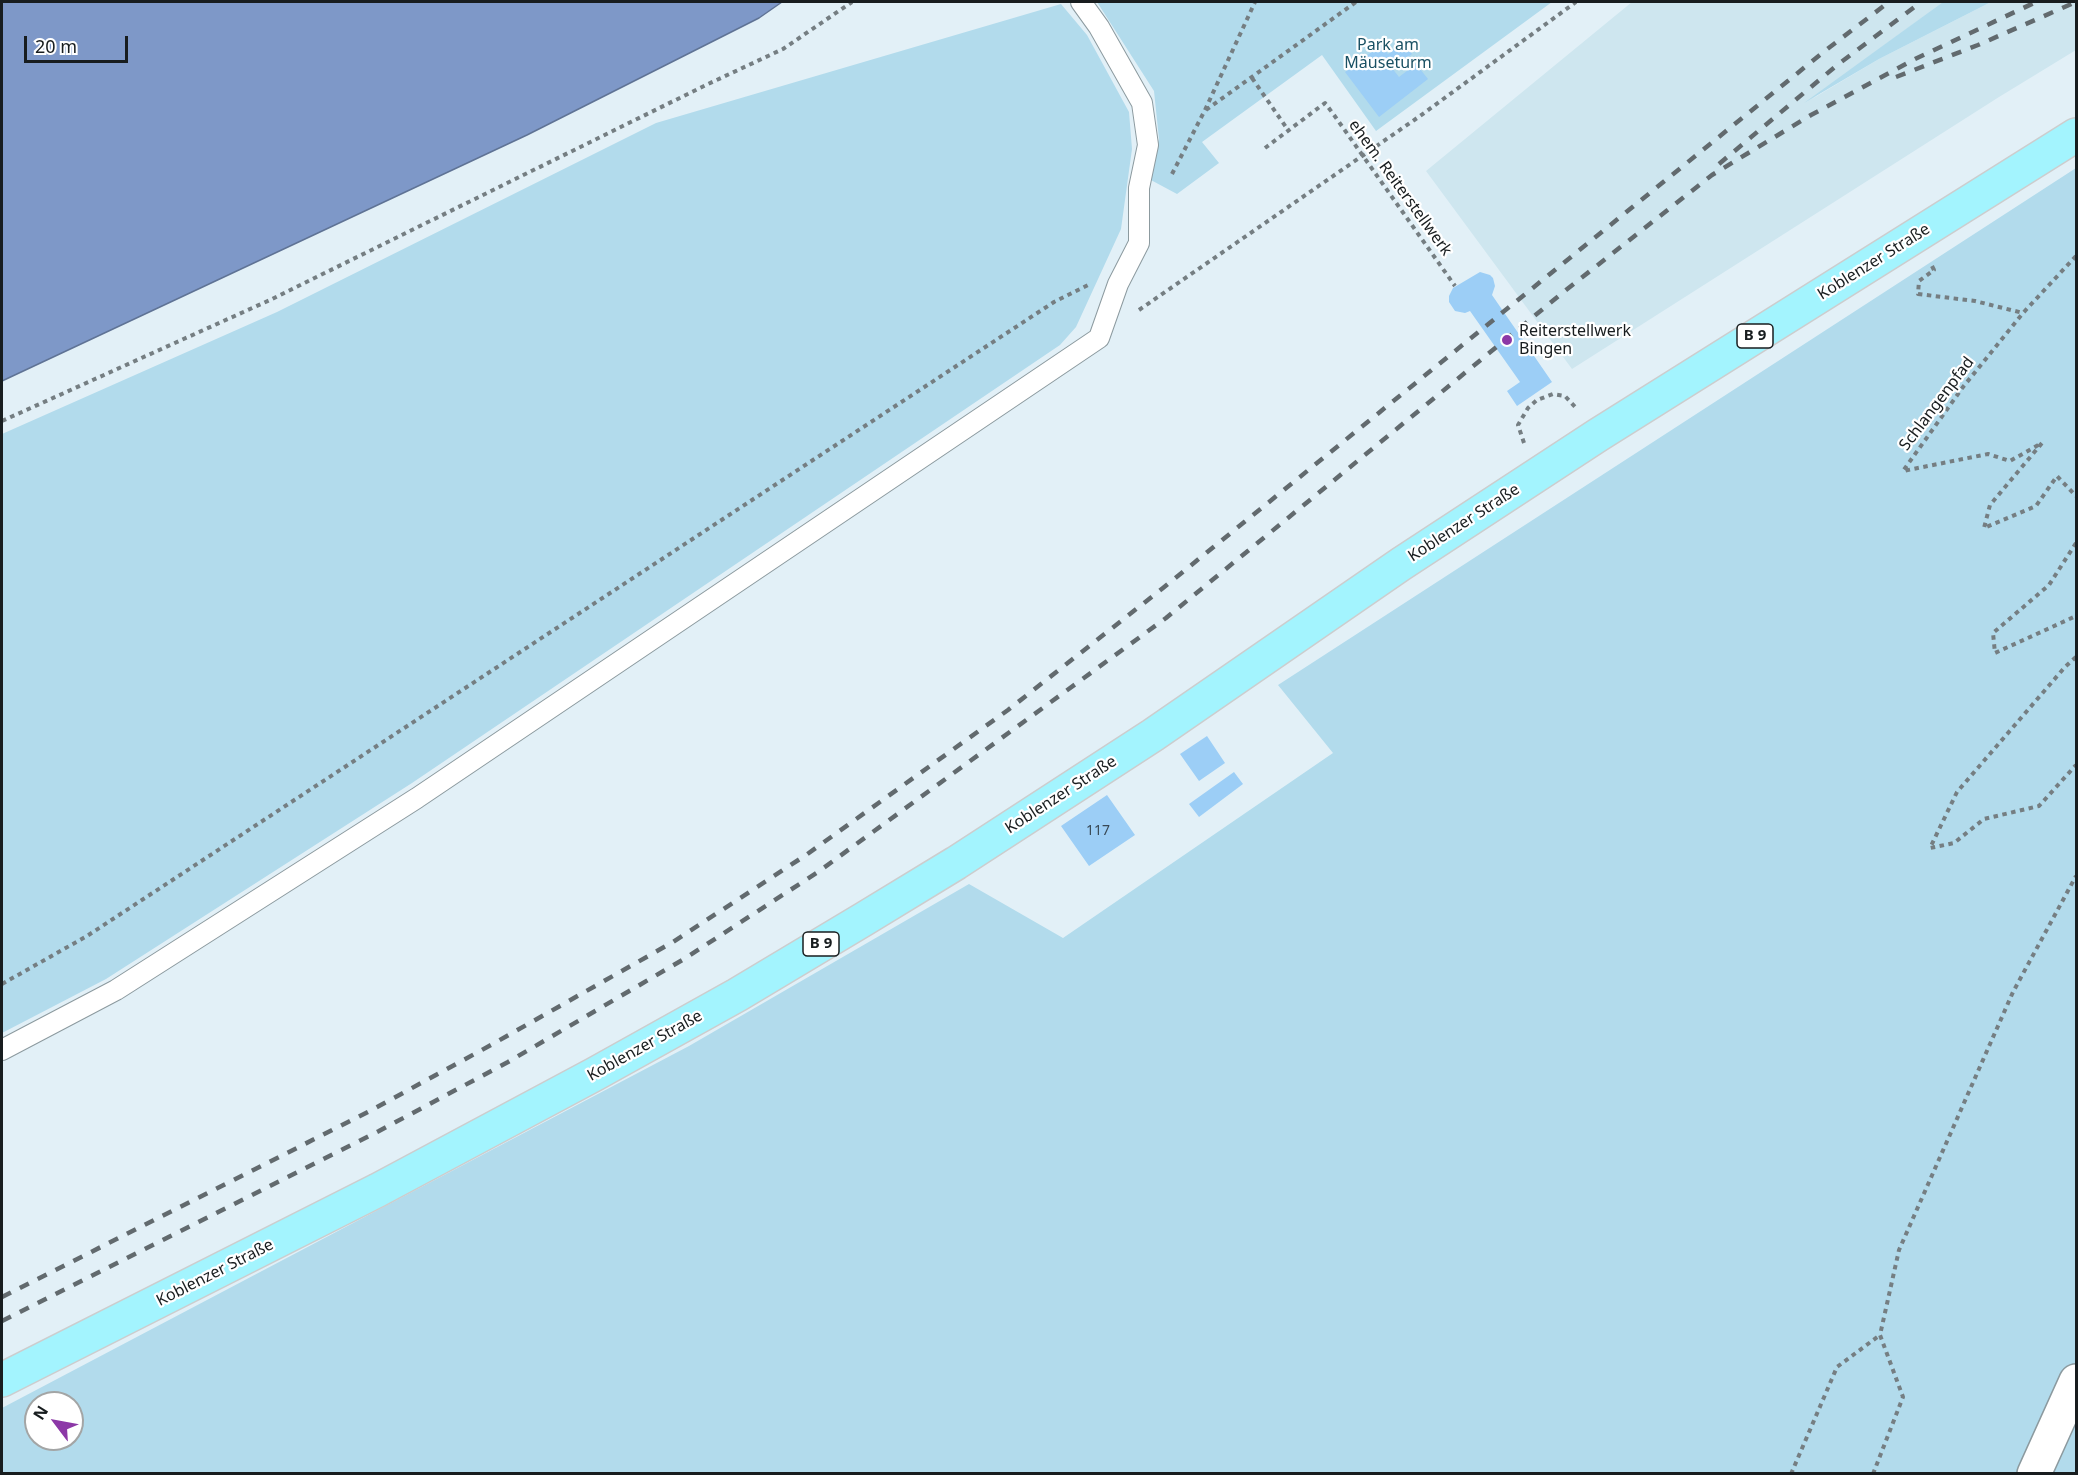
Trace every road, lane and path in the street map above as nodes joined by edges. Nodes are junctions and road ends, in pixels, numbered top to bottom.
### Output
1 (852, 2) edge
2 (1081, 2) edge
3 (1255, 2) edge
4 (1356, 2) edge
5 (1576, 2) edge
6 (1252, 78) junction
7 (1205, 110) junction
8 (1288, 130) junction
9 (2076, 135) edge
10 (1265, 148) dead end
11 (1170, 178) dead end
12 (2076, 255) edge
13 (1919, 281) dead end
14 (1118, 284) junction
15 (1455, 286) dead end
16 (2023, 313) junction
17 (1099, 338) junction
18 (1534, 395) dead end
19 (1537, 400) junction
20 (1575, 406) dead end
21 (2, 421) edge
22 (1522, 439) dead end
23 (2076, 496) edge
24 (2076, 543) edge
25 (2076, 616) edge
26 (2076, 657) edge
27 (2076, 765) edge
28 (2076, 876) edge
29 (2, 984) edge
30 (2, 1050) edge
31 (1880, 1335) junction
32 (2, 1380) edge
33 (2076, 1381) edge
34 (1791, 1473) edge
35 (1873, 1473) edge
36 (2034, 1473) edge

1 - 21 path
2 - 14 lane
3 - 7 path
4 - 6 path
5 - 17 path
6 - 7 path
6 - 8 path
7 - 11 path
8 - 10 path
8 - 15 path, ehem. Reiterstellwerk, bridge
9 - 32 main road, Koblenzer Straße / B 9
12 - 16 path
13 - 16 path
14 - 17 lane
14 - 29 path
16 - 23 path, Schlangenpfad
17 - 30 lane
18 - 19 path
19 - 20 path
19 - 22 path
24 - 25 path
26 - 27 path
28 - 31 path
31 - 34 path
31 - 35 path
33 - 36 street

